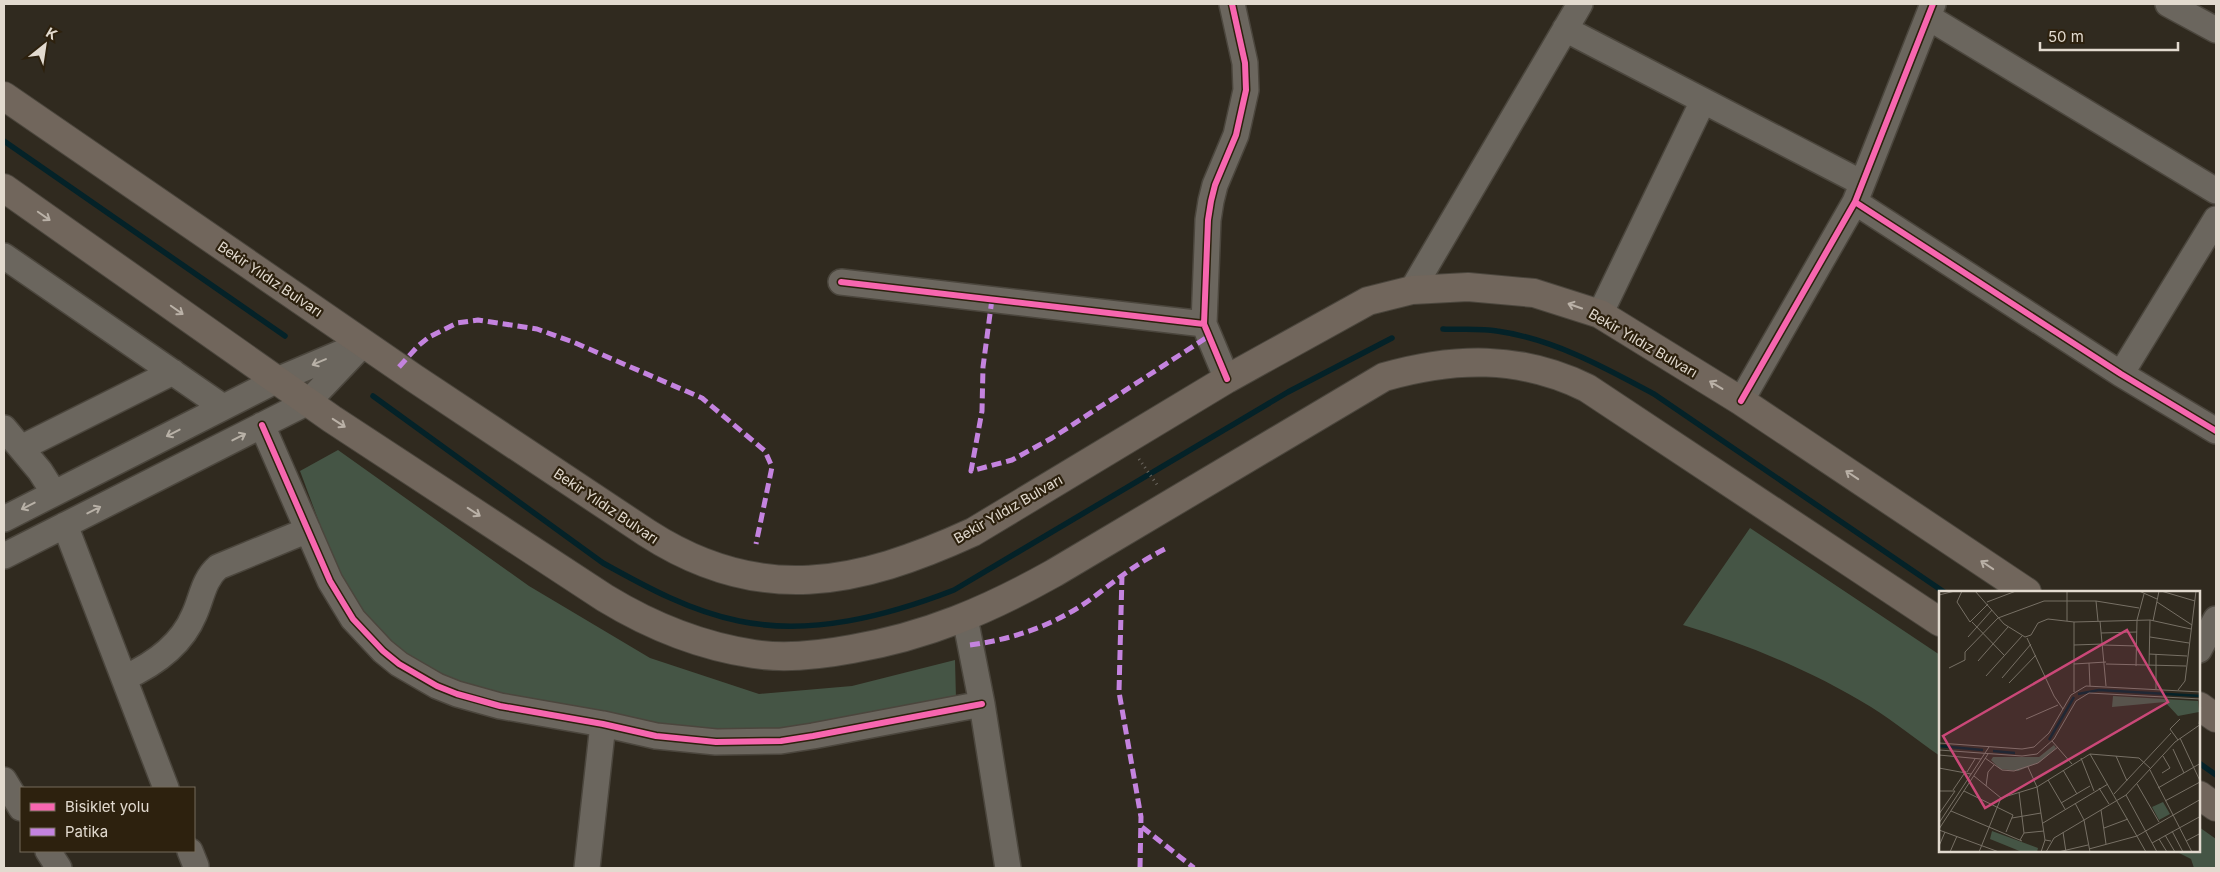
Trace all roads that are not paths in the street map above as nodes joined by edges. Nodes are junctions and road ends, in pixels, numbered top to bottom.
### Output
1 (1232, 4) edge
2 (1580, 4) edge
3 (2168, 4) edge
4 (1929, 8) edge
5 (1565, 29) junction
6 (2216, 30) edge
7 (4, 96) edge
8 (1704, 101) junction
9 (4, 188) edge
10 (2216, 191) edge
11 (1859, 192) junction
12 (2216, 219) edge
13 (4, 256) edge
14 (841, 282) dead end
15 (1412, 290) junction
16 (1600, 314) junction
17 (1204, 324) junction
18 (364, 343) junction
19 (173, 372) junction
20 (2122, 374) junction
21 (1227, 379) junction
22 (277, 380) junction
23 (1741, 401) junction
24 (308, 402) junction
25 (223, 407) junction
26 (262, 425) junction
27 (2216, 431) edge
28 (11, 441) edge
29 (54, 493) junction
30 (4, 518) edge
31 (65, 525) junction
32 (308, 530) junction
33 (4, 556) edge
34 (2026, 591) edge
35 (965, 618) junction
36 (2216, 619) edge
37 (1939, 621) edge
38 (2200, 648) edge
39 (124, 678) junction
40 (982, 704) junction
41 (2200, 707) edge
42 (2216, 718) edge
43 (603, 724) junction
44 (4, 780) edge
45 (166, 787) edge
46 (2200, 796) edge
47 (20, 806) edge
48 (2216, 807) edge
49 (49, 852) edge
50 (59, 868) edge
51 (588, 868) edge
52 (1008, 868) edge

1 - 17 street
2 - 5 street
3 - 6 street
4 - 10 street
4 - 11 street
5 - 8 street
5 - 15 street
7 - 18 main road, Bekir Yıldız Bulvarı
8 - 11 street
8 - 16 street
9 -> 22 main road
11 - 20 street
11 - 23 street
12 - 20 street
13 - 19 street
14 - 17 street
16 -> 15 main road, Bekir Yıldız Bulvarı
15 - 21 main road, Bekir Yıldız Bulvarı
23 -> 16 main road, Bekir Yıldız Bulvarı
17 - 21 street
18 - 21 main road, Bekir Yıldız Bulvarı
18 -> 22 street
18 - 24 street
19 - 25 street
19 - 28 street
20 - 27 street
22 - 24 main road
22 - 25 street
34 -> 23 main road, Bekir Yıldız Bulvarı
24 - 26 street
24 -> 35 main road
25 -> 29 street
31 -> 26 street
26 - 32 street
28 - 29 street
29 -> 30 street
31 - 33 street
31 - 39 street
32 - 39 street
32 - 43 street
35 - 37 main road
35 - 40 street
36 - 38 street
39 - 45 street
40 - 43 street
40 - 52 street
41 - 42 main road
43 - 51 street
44 - 47 street
46 - 48 main road
49 - 50 street

